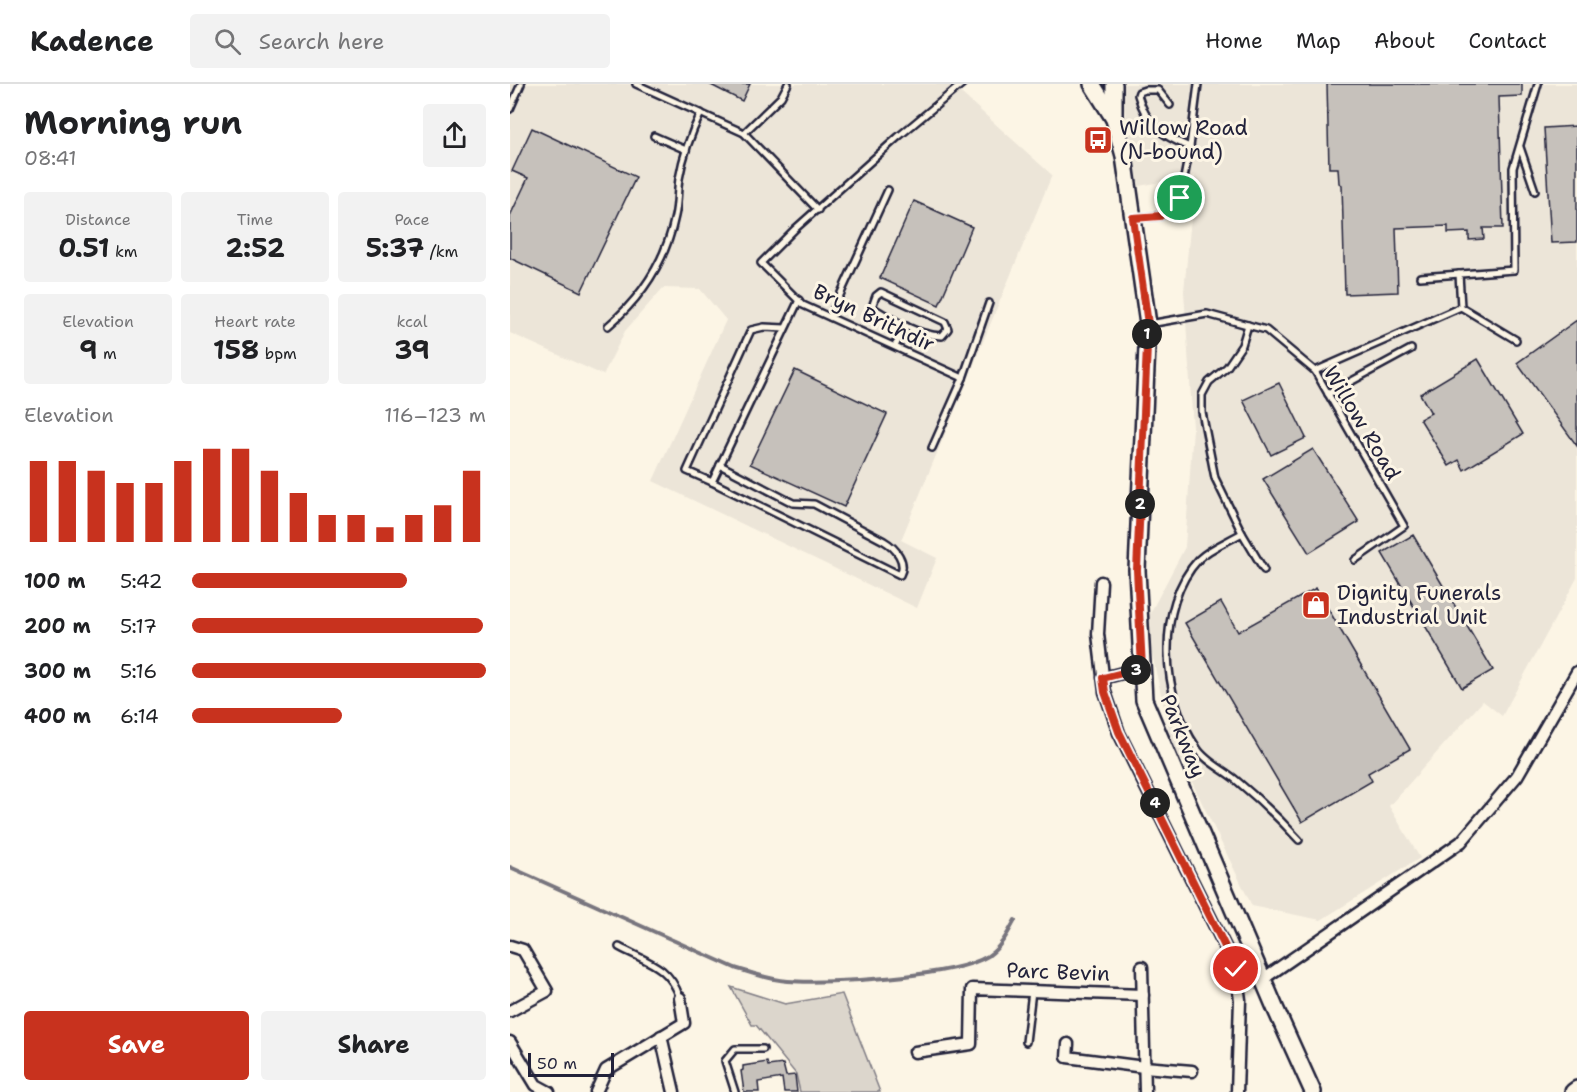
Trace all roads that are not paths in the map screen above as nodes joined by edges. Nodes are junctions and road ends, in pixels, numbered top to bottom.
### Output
1 (521, 84) edge
2 (636, 84) edge
3 (788, 84) edge
4 (1092, 84) edge
5 (1114, 84) edge
6 (1198, 84) edge
7 (1538, 84) edge
8 (647, 86) edge
9 (959, 86) edge
10 (1170, 105) dead end
11 (510, 109) edge
12 (701, 113) junction
13 (1114, 119) junction
14 (744, 133) junction
15 (654, 136) dead end
16 (1520, 146) junction
17 (1190, 147) junction
18 (686, 150) junction
19 (888, 190) dead end
20 (1535, 192) dead end
21 (818, 210) junction
22 (1133, 218) junction
23 (1459, 274) junction
24 (1420, 277) dead end
25 (799, 300) junction
26 (989, 303) dead end
27 (1461, 307) junction
28 (830, 317) junction
29 (1148, 324) junction
30 (1248, 325) junction
31 (608, 326) dead end
32 (906, 326) junction
33 (785, 328) junction
34 (1516, 340) dead end
35 (895, 346) junction
36 (1411, 349) dead end
37 (1315, 371) junction
38 (963, 378) junction
39 (1328, 394) junction
40 (932, 448) dead end
41 (720, 465) junction
42 (712, 482) junction
43 (1242, 533) junction
44 (1355, 560) dead end
45 (1264, 570) dead end
46 (1101, 582) dead end
47 (1142, 668) junction
48 (1577, 672) edge
49 (1103, 678) junction
50 (1299, 840) dead end
51 (510, 946) edge
52 (619, 947) dead end
53 (1142, 967) dead end
54 (1263, 979) junction
55 (1032, 991) junction
56 (1143, 995) junction
57 (680, 998) joint
58 (510, 1011) edge
59 (661, 1036) junction
60 (510, 1042) edge
61 (1026, 1042) dead end
62 (1068, 1044) dead end
63 (763, 1049) dead end
64 (915, 1052) dead end
65 (1144, 1067) junction
66 (1192, 1071) dead end
67 (1577, 1089) edge
68 (549, 1092) edge
69 (596, 1092) edge
70 (674, 1092) edge
71 (735, 1092) edge
72 (1145, 1092) edge
73 (1237, 1092) edge
74 (1313, 1092) edge
75 (1573, 1092) edge

1 - 11 lane
2 - 8 lane
3 - 14 lane
4 - 13 main road
5 - 13 main road
6 - 17 lane
7 - 16 lane
8 - 12 lane
9 - 21 lane, Bryn Brithdir
10 - 17 lane
12 - 14 lane
12 - 18 lane
13 - 22 main road, Parkway
14 - 21 lane
15 - 18 lane
16 - 20 lane
16 - 23 lane
17 - 22 lane
18 - 31 lane
19 - 28 lane
21 - 25 lane, Bryn Brithdir
22 - 29 main road, Parkway
23 - 24 lane
23 - 27 lane
25 - 28 lane, Bryn Brithdir
25 - 33 lane
26 - 38 lane
27 - 34 lane
27 - 37 lane
28 - 35 lane, Bryn Brithdir
29 - 30 lane, Willow Road
29 - 47 main road, Parkway
30 - 37 lane, Willow Road
30 - 43 lane
32 - 32 lane
32 - 35 lane
33 - 41 lane
33 - 42 lane
35 - 38 lane, Bryn Brithdir
36 - 39 lane
37 - 39 lane, Willow Road
38 - 40 lane
39 - 44 lane, Willow Road
41 - 42 lane
41 - 42 lane
43 - 45 lane
43 - 50 lane
46 - 49 street
47 - 49 street
47 - 54 main road, Parkway
48 - 54 street
49 - 73 street
51 - 58 street
52 - 57 lane
53 - 56 street
54 - 74 main road, Parkway
55 - 56 street, Parc Bevin
55 - 61 lane
55 - 64 street, Parc Bevin
56 - 65 street
57 - 59 street
59 - 69 street
59 - 70 street
60 - 68 street
62 - 65 street
63 - 71 lane
65 - 66 street
65 - 72 street
67 - 75 main road

